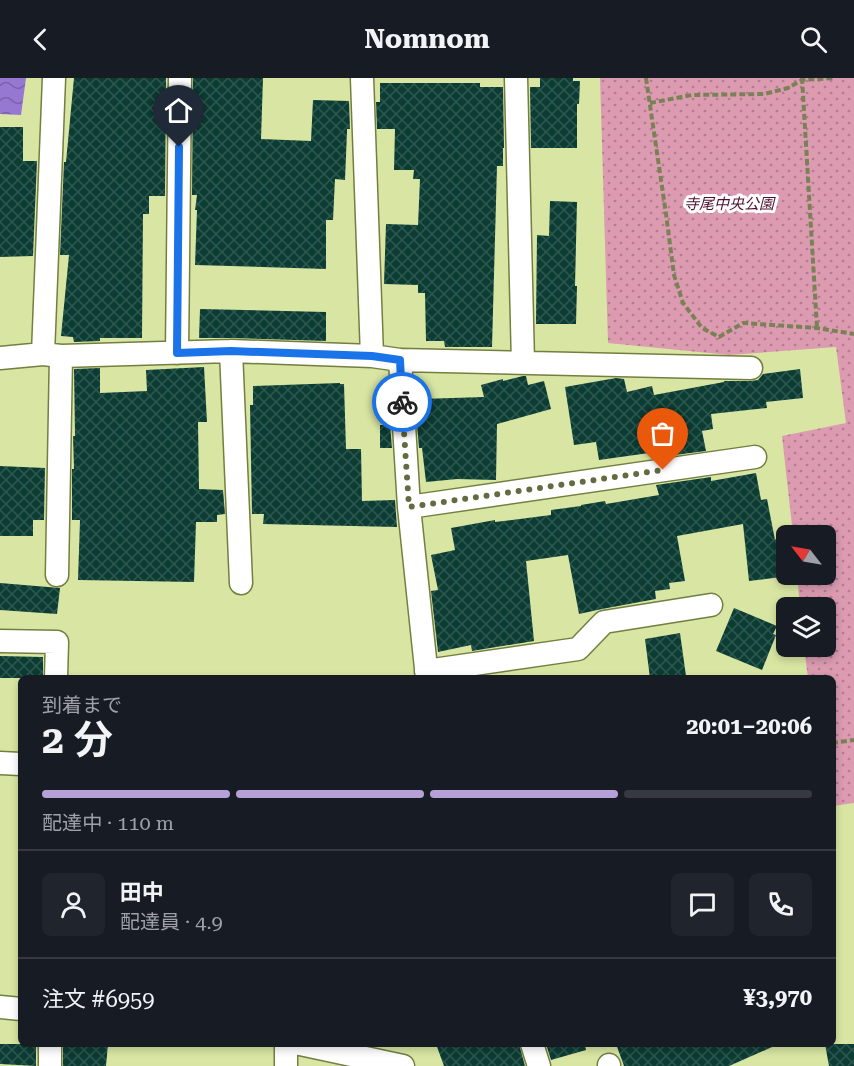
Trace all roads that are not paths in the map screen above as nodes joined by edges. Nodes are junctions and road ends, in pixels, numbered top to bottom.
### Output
1 (54, 78) edge
2 (180, 78) edge
3 (362, 78) edge
4 (516, 78) edge
5 (231, 351) junction
6 (177, 353) junction
7 (52, 355) junction
8 (372, 356) junction
9 (0, 358) edge
10 (400, 360) junction
11 (523, 363) junction
12 (751, 368) dead end
13 (755, 457) dead end
14 (409, 507) junction
15 (57, 575) dead end
16 (241, 583) dead end
17 (711, 605) dead end
18 (0, 642) edge
19 (426, 674) edge
20 (56, 675) edge
21 (0, 764) edge
22 (18, 764) edge
23 (0, 1007) edge
24 (18, 1009) edge
25 (50, 1047) edge
26 (286, 1047) edge
27 (314, 1047) edge
28 (533, 1047) edge
29 (50, 1066) edge
30 (286, 1066) edge
31 (403, 1066) edge
32 (539, 1066) edge

1 - 7 street
2 - 6 street
3 - 8 street
4 - 11 street
5 - 6 street
5 - 8 street
5 - 16 street
6 - 7 street
7 - 9 street
7 - 15 street
8 - 10 street
10 - 11 street
10 - 14 street
11 - 12 street
13 - 14 street
14 - 19 street
17 - 19 street
18 - 20 street
21 - 22 street
23 - 24 street
25 - 29 street
26 - 30 street
27 - 31 street
28 - 32 street

